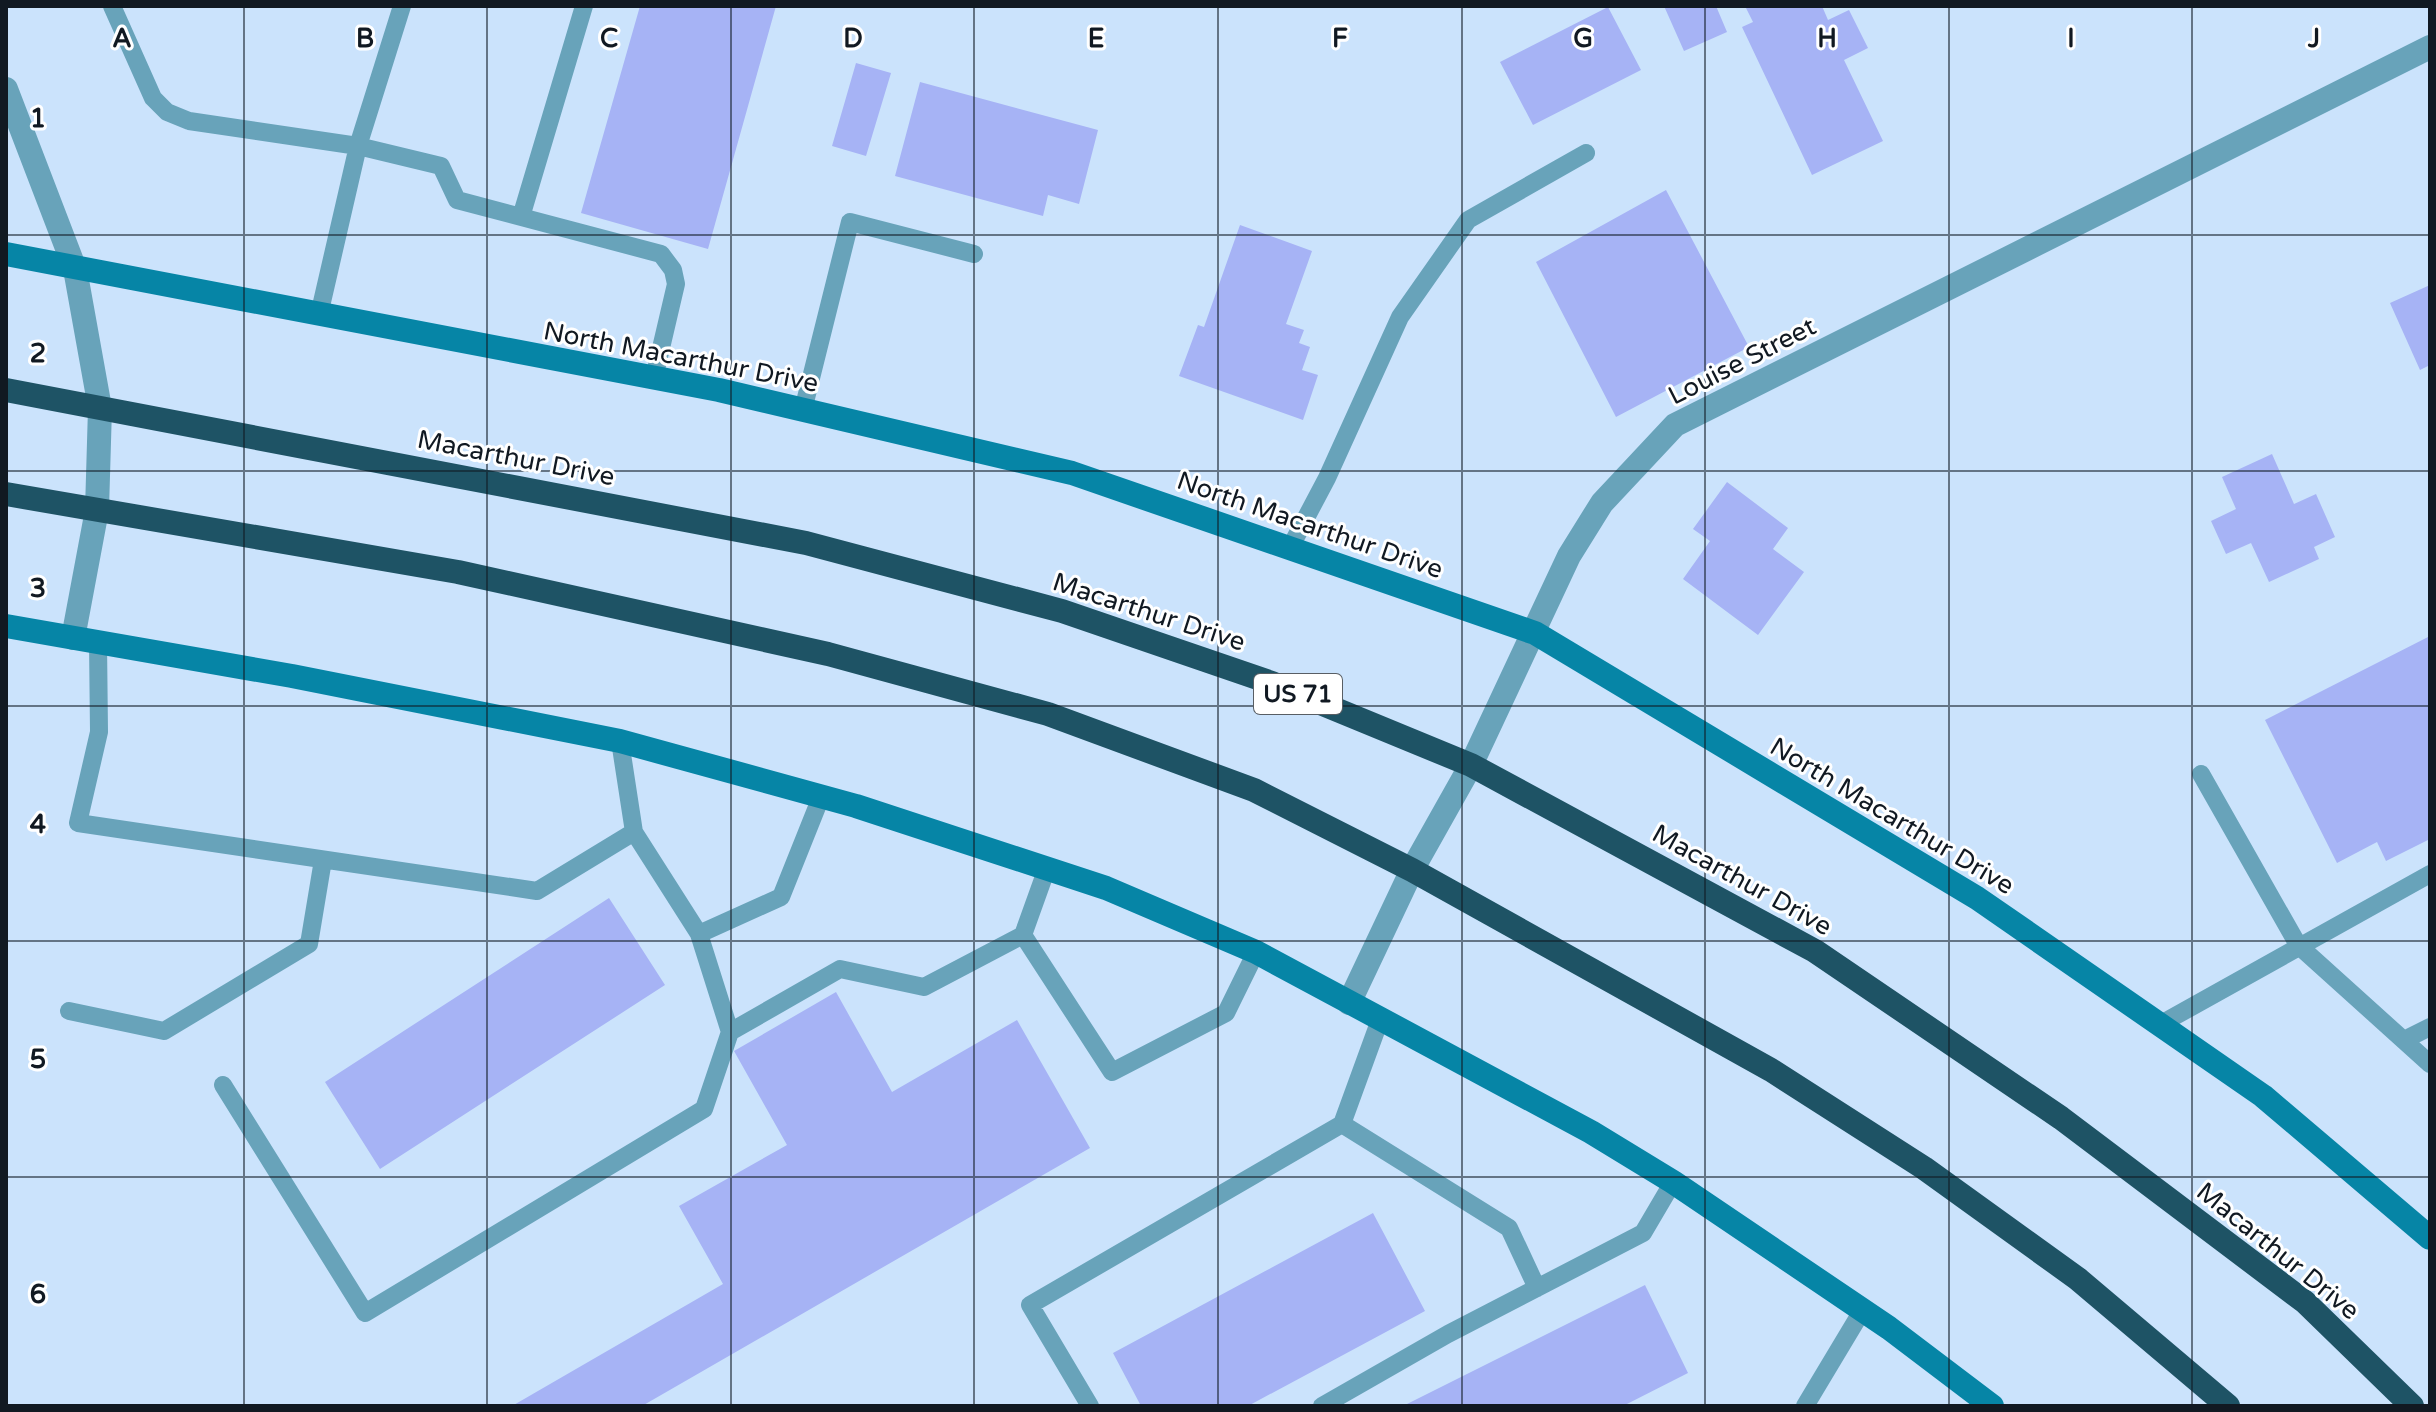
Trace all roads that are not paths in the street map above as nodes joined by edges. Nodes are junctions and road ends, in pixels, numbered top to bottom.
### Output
1 (112, 6) edge
2 (402, 6) edge
3 (584, 6) edge
4 (2430, 47) edge
5 (6, 89) edge
6 (358, 146) junction
7 (1586, 153) dead end
8 (521, 217) junction
9 (6, 254) edge
10 (974, 254) dead end
11 (75, 269) junction
12 (319, 315) junction
13 (654, 378) junction
14 (6, 390) edge
15 (100, 408) junction
16 (803, 410) junction
17 (6, 494) edge
18 (97, 510) junction
19 (1290, 548) junction
20 (6, 626) edge
21 (1535, 633) junction
22 (73, 638) junction
23 (98, 642) junction
24 (620, 741) junction
25 (1471, 765) junction
26 (2201, 774) dead end
27 (821, 797) junction
28 (634, 832) junction
29 (323, 860) junction
30 (1047, 868) junction
31 (1412, 870) junction
32 (2430, 874) edge
33 (699, 934) junction
34 (1023, 935) junction
35 (2298, 945) junction
36 (1256, 952) junction
37 (1349, 1003) junction
38 (69, 1011) dead end
39 (1381, 1017) junction
40 (2159, 1025) junction
41 (2430, 1027) edge
42 (730, 1032) junction
43 (2404, 1040) junction
44 (2430, 1064) edge
45 (223, 1085) dead end
46 (1342, 1124) junction
47 (1673, 1182) junction
48 (2430, 1238) edge
49 (1537, 1288) junction
50 (1862, 1311) junction
51 (1812, 1404) edge
52 (1090, 1406) edge
53 (1322, 1406) edge
54 (1992, 1406) edge
55 (2228, 1406) edge
56 (2412, 1406) edge

1 - 6 lane
2 - 6 lane
3 - 8 lane
4 - 21 street, Louise Street
5 - 11 street
6 - 8 lane
6 - 12 lane
7 - 19 lane
8 - 13 lane
9 - 11 street, North Macarthur Drive
10 - 16 lane
11 - 12 street, North Macarthur Drive
11 - 15 street
12 - 13 street, North Macarthur Drive
13 - 16 street, North Macarthur Drive
14 - 15 highway, Macarthur Drive / US 71
15 - 18 street
15 - 25 highway, Macarthur Drive / US 71
16 - 19 street, North Macarthur Drive
17 - 18 highway
18 - 22 street
18 - 31 highway
19 - 21 street, North Macarthur Drive
20 - 22 street
21 - 25 street, Louise Street
21 - 40 street, North Macarthur Drive
22 - 23 street
23 - 24 street
23 - 29 lane
24 - 27 street
24 - 28 lane
25 - 31 street, Louise Street
25 - 56 highway, Macarthur Drive / US 71
26 - 35 lane
27 - 30 street
27 - 33 lane
28 - 29 lane
28 - 33 lane
29 - 38 lane
30 - 34 lane
30 - 36 street
31 - 37 street, Louise Street
31 - 55 highway
32 - 35 lane
33 - 42 lane
34 - 36 lane
34 - 42 lane
35 - 40 lane
35 - 43 lane
36 - 37 street
37 - 39 street
39 - 46 lane
39 - 47 street
40 - 48 street, North Macarthur Drive
41 - 43 lane
42 - 45 lane
43 - 44 lane
46 - 49 lane
46 - 52 lane
47 - 49 lane
47 - 50 street
49 - 53 lane
50 - 51 lane
50 - 54 street

